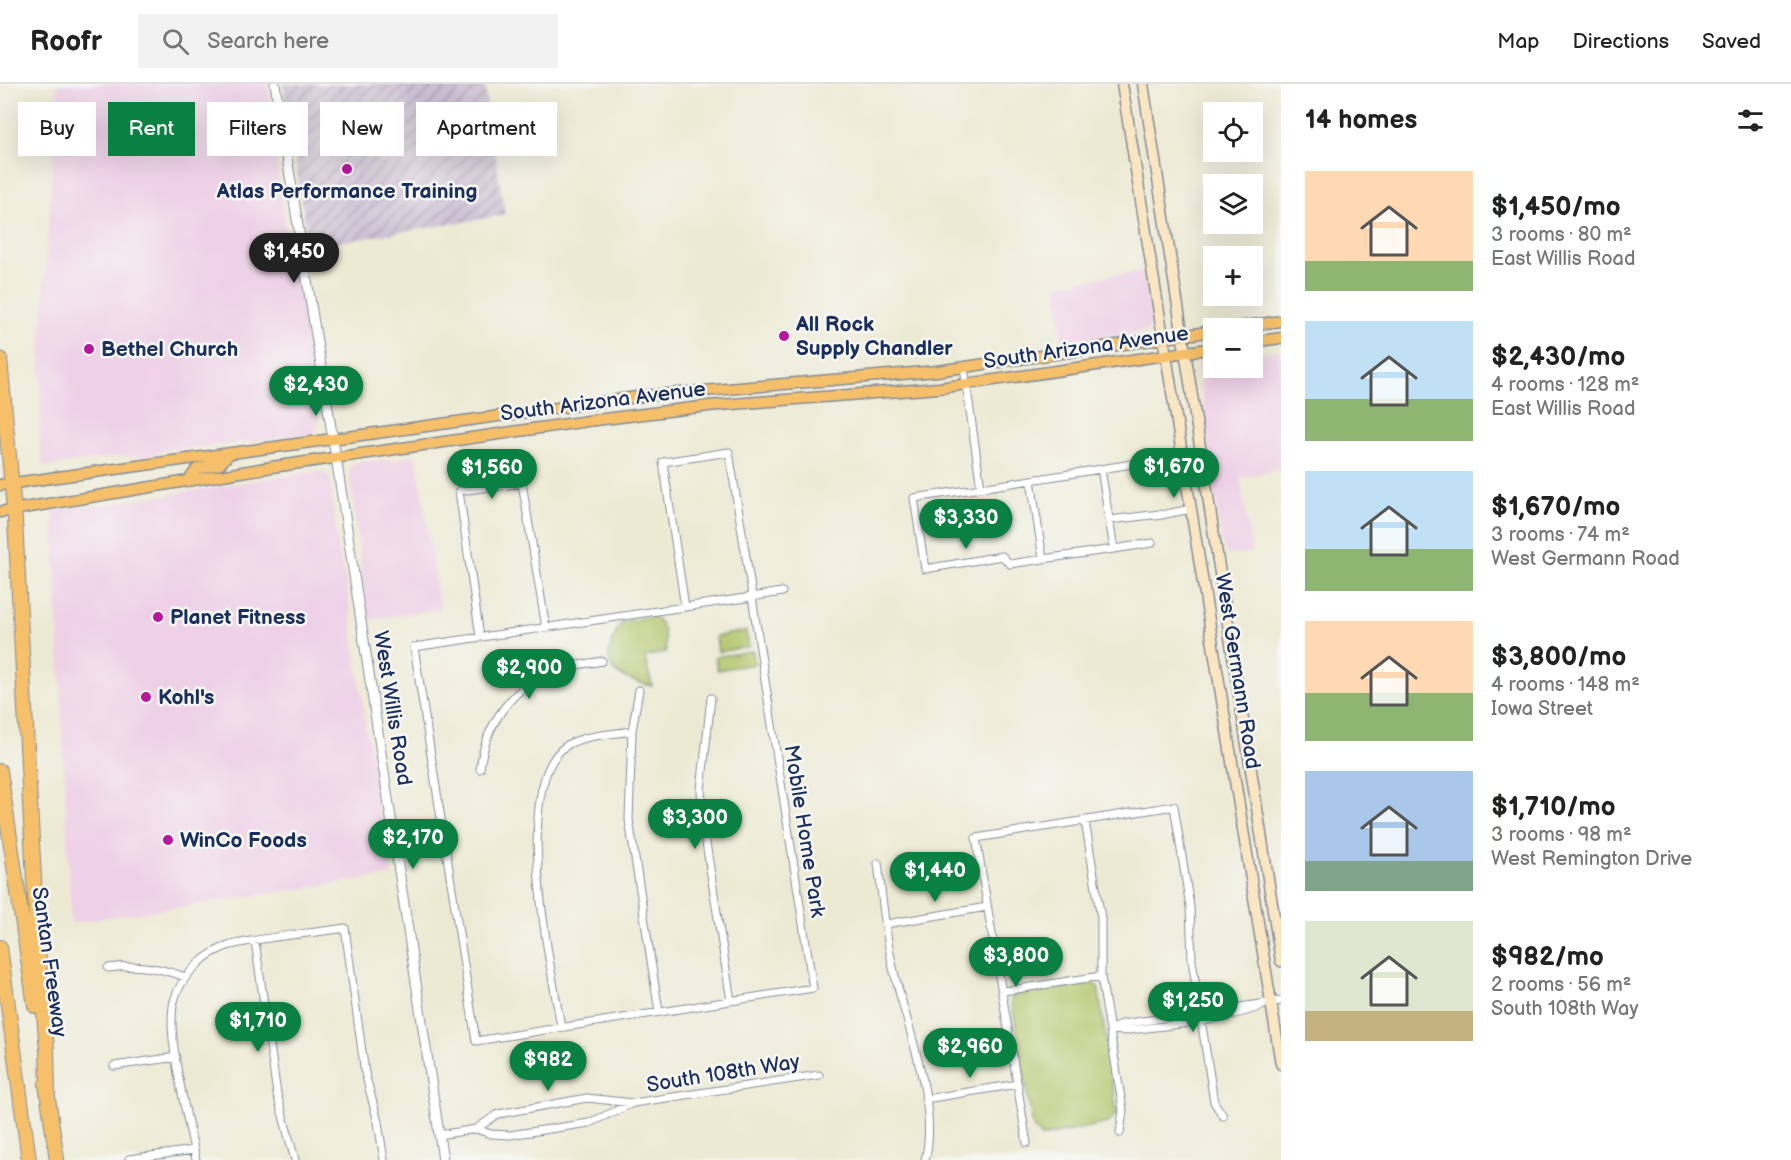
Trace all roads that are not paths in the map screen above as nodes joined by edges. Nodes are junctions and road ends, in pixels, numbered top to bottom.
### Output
1 (275, 84) edge
2 (1122, 84) edge
3 (1143, 84) edge
4 (1145, 102) junction
5 (1125, 105) junction
6 (1281, 321) edge
7 (1263, 324) edge
8 (1203, 333) edge
9 (1183, 336) junction
10 (1281, 338) edge
11 (1164, 339) junction
12 (1263, 340) edge
13 (1203, 350) edge
14 (1186, 352) junction
15 (1166, 356) junction
16 (0, 359) edge
17 (964, 368) junction
18 (966, 384) junction
19 (334, 440) junction
20 (229, 454) junction
21 (336, 458) junction
22 (1132, 464) dead end
23 (1101, 469) junction
24 (189, 480) junction
25 (1031, 480) junction
26 (5, 484) edge
27 (981, 488) junction
28 (1191, 509) junction
29 (7, 511) edge
30 (1109, 520) junction
31 (1152, 543) dead end
32 (1114, 549) junction
33 (1216, 550) junction
34 (1199, 553) junction
35 (1043, 559) junction
36 (782, 592) dead end
37 (752, 597) junction
38 (685, 607) junction
39 (546, 628) junction
40 (480, 638) junction
41 (602, 661) dead end
42 (639, 690) dead end
43 (711, 698) dead end
44 (632, 731) junction
45 (480, 769) dead end
46 (0, 771) edge
47 (1085, 821) junction
48 (878, 863) dead end
49 (987, 907) junction
50 (886, 924) junction
51 (255, 941) junction
52 (0, 947) edge
53 (1281, 961) edge
54 (108, 968) dead end
55 (1101, 976) junction
56 (185, 977) junction
57 (1004, 991) junction
58 (0, 994) edge
59 (731, 1001) junction
60 (1276, 1001) edge
61 (659, 1012) junction
62 (1200, 1015) junction
63 (561, 1027) junction
64 (1110, 1030) junction
65 (176, 1057) junction
66 (1281, 1064) edge
67 (114, 1066) dead end
68 (16, 1068) junction
69 (819, 1075) dead end
70 (1018, 1084) junction
71 (48, 1093) junction
72 (925, 1099) junction
73 (633, 1103) junction
74 (1223, 1116) dead end
75 (476, 1129) junction
76 (1120, 1133) dead end
77 (439, 1135) junction
78 (1027, 1143) dead end
79 (194, 1150) junction
80 (129, 1159) edge
81 (29, 1160) edge
82 (57, 1160) edge
83 (196, 1160) edge
84 (295, 1160) edge
85 (384, 1160) edge
86 (444, 1160) edge
87 (925, 1160) edge

1 - 19 street, West Willis Road
2 - 5 main road, West Germann Road
3 - 4 main road, West Germann Road
4 - 5 main road
4 - 9 main road, West Germann Road
5 - 11 main road, West Germann Road
6 - 7 main road
8 - 9 main road, South Arizona Avenue
9 - 11 main road, South Arizona Avenue
9 - 14 main road, West Germann Road
10 - 12 main road
11 - 15 main road, West Germann Road
11 - 17 main road, South Arizona Avenue
13 - 14 main road, South Arizona Avenue
14 - 15 main road, South Arizona Avenue
14 - 33 main road, West Germann Road
15 - 18 main road, South Arizona Avenue
15 - 28 main road, West Germann Road
16 - 26 highway
17 - 18 street
17 - 19 main road, South Arizona Avenue
18 - 21 main road, South Arizona Avenue
18 - 27 street
19 - 20 main road, South Arizona Avenue
19 - 21 street, West Willis Road
20 - 24 main road
20 - 26 main road, South Arizona Avenue
21 - 24 main road, South Arizona Avenue
21 - 77 street, West Willis Road
22 - 23 street
23 - 25 street
23 - 30 street
24 - 29 main road, South Arizona Avenue
25 - 27 street
25 - 35 street
26 - 29 highway
27 - 35 street
28 - 30 street
28 - 34 main road, West Germann Road
29 - 71 highway
30 - 32 street
31 - 32 street
32 - 35 street
33 - 34 main road
33 - 53 main road, West Germann Road
34 - 60 main road, West Germann Road
36 - 37 street, Mobile Home Park
37 - 38 street, Mobile Home Park
37 - 38 street, Mobile Home Park
37 - 59 street, Mobile Home Park
38 - 39 street, Mobile Home Park
39 - 40 street, Mobile Home Park
39 - 40 street
40 - 63 street, Mobile Home Park
41 - 45 street
42 - 44 street
43 - 59 street
44 - 61 street
44 - 63 street
46 - 71 highway, Santan Freeway
47 - 49 street
47 - 55 street
47 - 62 street
48 - 50 street
49 - 50 street
49 - 57 street
50 - 72 street
51 - 56 street
51 - 84 street
51 - 85 street
52 - 68 highway
54 - 56 street
55 - 57 street
55 - 64 street
56 - 65 street
57 - 70 street
58 - 68 highway
59 - 61 street, Mobile Home Park
60 - 62 street
60 - 66 main road, West Germann Road
61 - 63 street, Mobile Home Park
62 - 64 street
62 - 74 street
64 - 76 street
65 - 67 street
65 - 79 street
68 - 81 highway
69 - 73 street, South 108th Way
70 - 72 street
70 - 78 street
71 - 82 highway, Santan Freeway
72 - 87 street
73 - 75 street, South 108th Way
73 - 75 street, South 108th Way
75 - 77 street, South 108th Way
77 - 86 street, West Willis Road
79 - 80 street
79 - 83 street

